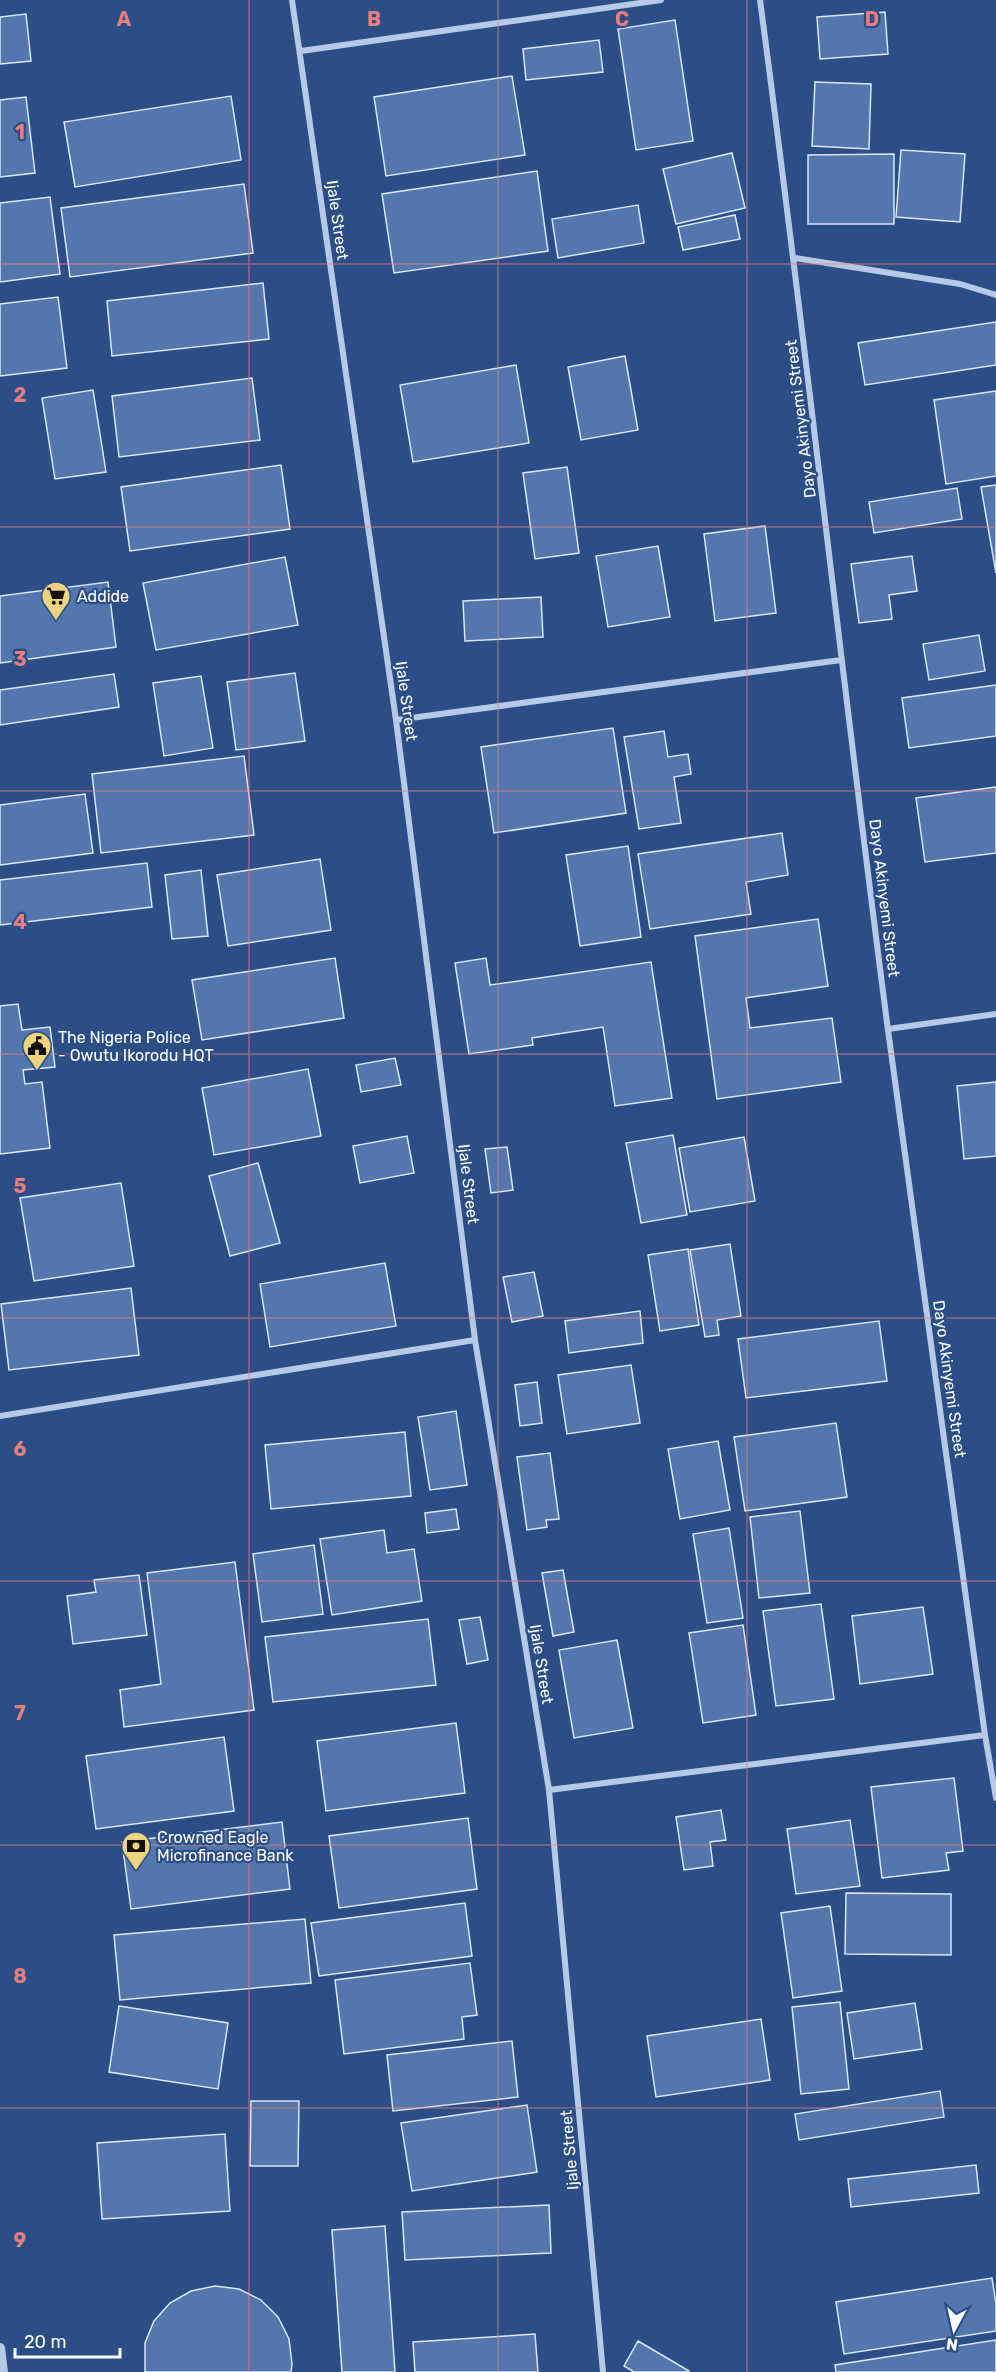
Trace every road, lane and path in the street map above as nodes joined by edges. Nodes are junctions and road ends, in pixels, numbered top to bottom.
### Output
1 (292, 0) edge
2 (661, 0) edge
3 (760, 0) edge
4 (301, 51) junction
5 (795, 258) junction
6 (996, 295) edge
7 (841, 660) junction
8 (396, 720) junction
9 (996, 1014) edge
10 (888, 1029) junction
11 (475, 1340) junction
12 (0, 1416) edge
13 (985, 1735) junction
14 (549, 1790) junction
15 (996, 1798) edge
16 (0, 2348) edge
17 (3, 2372) edge
18 (603, 2372) edge

1 - 4 street, Ijale Street
2 - 4 street
3 - 5 street, Dayo Akinyemi Street
4 - 8 street, Ijale Street
5 - 6 street
5 - 7 street, Dayo Akinyemi Street
7 - 8 street
7 - 10 street, Dayo Akinyemi Street
8 - 11 street, Ijale Street
9 - 10 street
10 - 13 street, Dayo Akinyemi Street
11 - 12 street
11 - 14 street, Ijale Street
13 - 14 street
13 - 15 street, Dayo Akinyemi Street
14 - 18 street, Ijale Street
16 - 17 street

